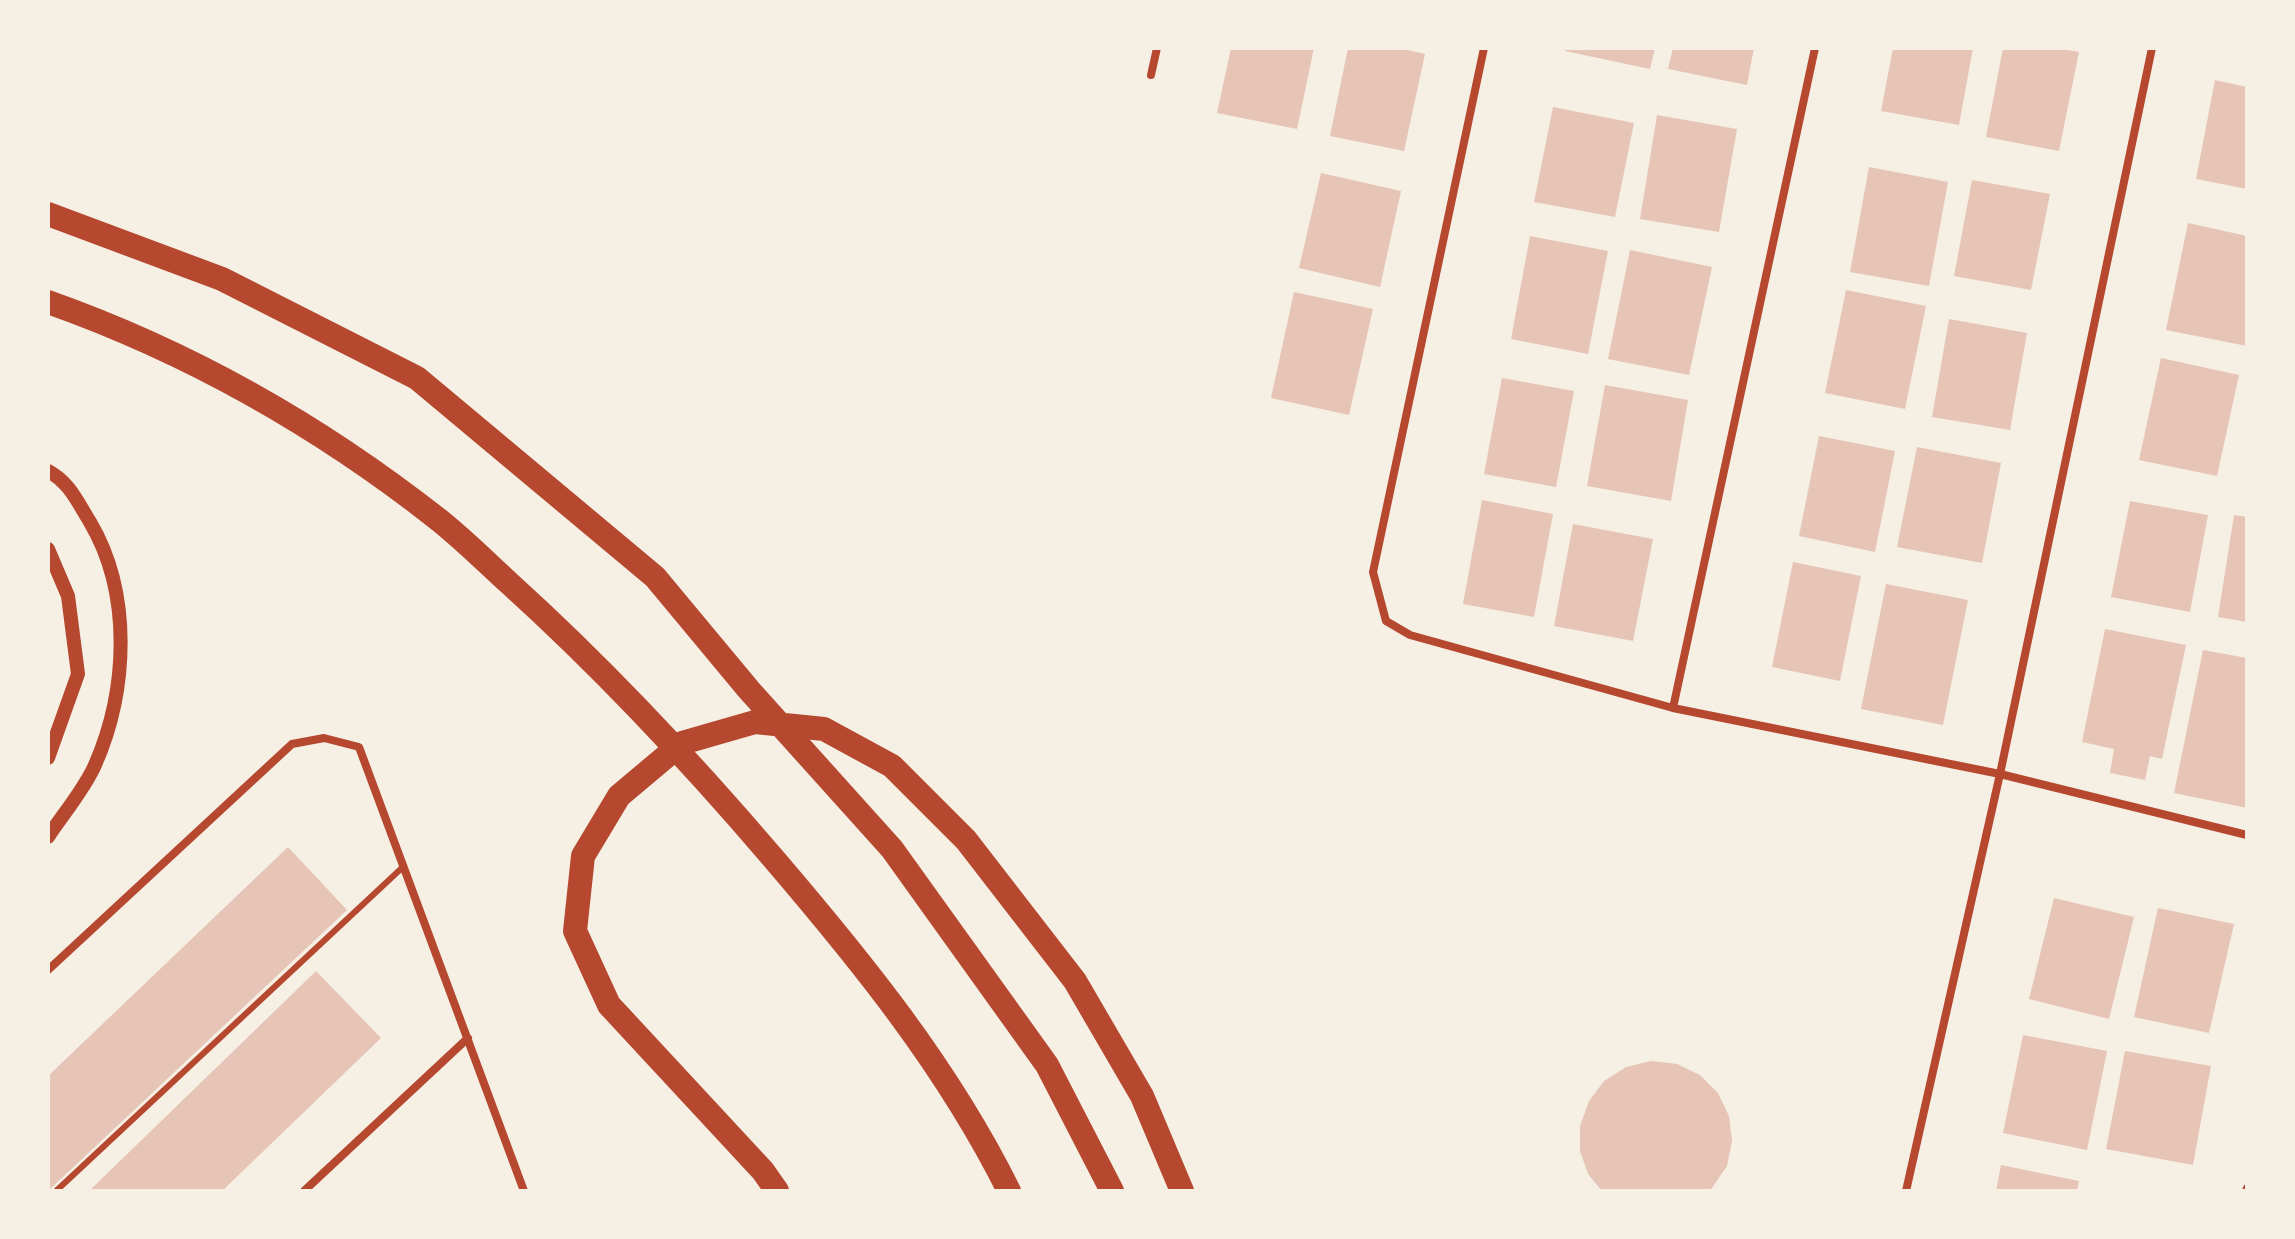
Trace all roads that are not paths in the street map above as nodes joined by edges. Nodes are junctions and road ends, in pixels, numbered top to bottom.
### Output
1 (1157, 48) edge
2 (1484, 48) edge
3 (1815, 48) edge
4 (2152, 48) edge
5 (1151, 75) dead end
6 (48, 214) edge
7 (48, 302) edge
8 (48, 471) edge
9 (48, 549) edge
10 (1673, 708) junction
11 (48, 758) edge
12 (2000, 774) junction
13 (2247, 835) edge
14 (48, 837) edge
15 (404, 866) junction
16 (48, 970) edge
17 (468, 1038) junction
18 (521, 1189) edge
19 (56, 1191) edge
20 (304, 1191) edge
21 (777, 1191) edge
22 (1009, 1191) edge
23 (1112, 1191) edge
24 (1182, 1191) edge
25 (1906, 1191) edge

1 - 5 street
2 - 10 street
3 - 10 street
4 - 12 street
6 - 23 highway
7 - 22 highway
8 - 14 street
9 - 11 street
10 - 12 street
12 - 13 street
12 - 25 street
15 - 16 street
15 - 17 street
15 - 19 lane
17 - 18 street
17 - 20 street
21 - 24 highway

